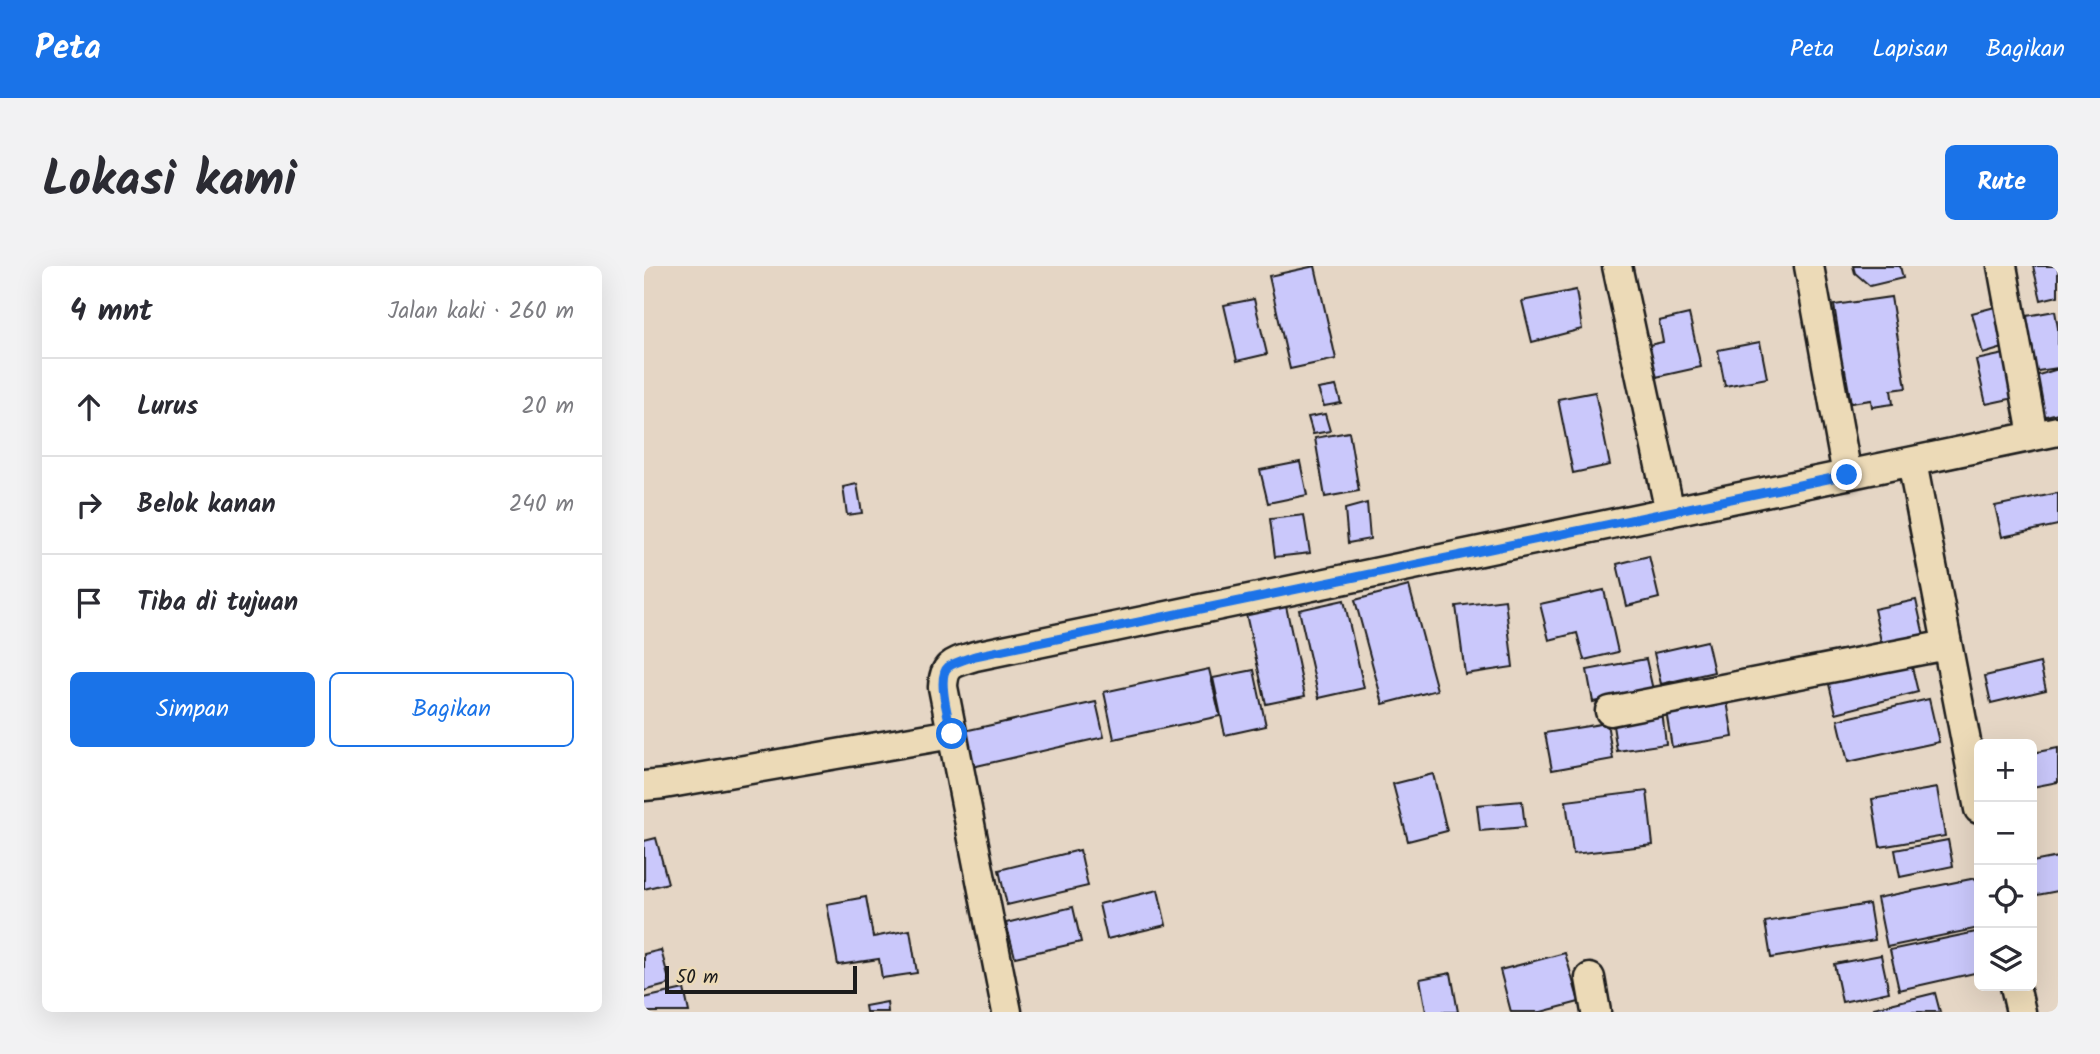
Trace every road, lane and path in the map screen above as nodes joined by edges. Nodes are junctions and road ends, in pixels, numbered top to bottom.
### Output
1 (1617, 266) edge
2 (1810, 266) edge
3 (2002, 266) edge
4 (2046, 433) edge
5 (1912, 462) junction
6 (1847, 475) junction
7 (1670, 512) junction
8 (1947, 645) junction
9 (1610, 711) dead end
10 (952, 734) junction
11 (644, 786) edge
12 (1978, 802) edge
13 (1590, 978) dead end
14 (2016, 991) edge
15 (1007, 1012) edge
16 (1596, 1012) edge
17 (2021, 1012) edge

1 - 7 street
2 - 6 street
3 - 4 street
4 - 5 street
5 - 6 street
5 - 8 street
6 - 7 street
7 - 10 street
8 - 9 street
8 - 12 street
10 - 11 street
10 - 15 street
13 - 16 street
14 - 17 street

